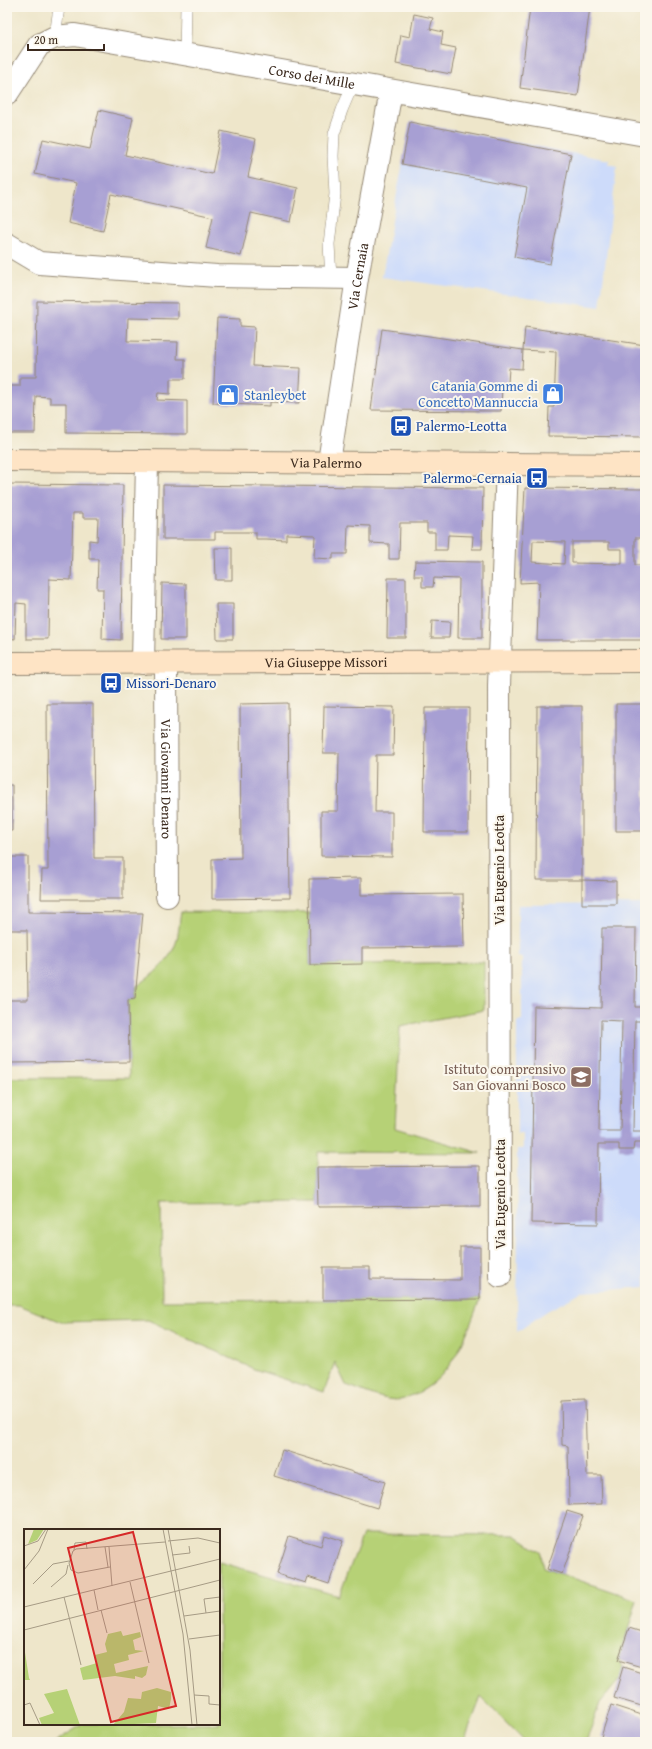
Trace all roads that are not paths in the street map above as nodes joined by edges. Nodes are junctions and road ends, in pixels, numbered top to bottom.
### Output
1 (60, 7) edge
2 (186, 7) edge
3 (55, 37) junction
4 (185, 54) junction
5 (353, 84) junction
6 (391, 91) junction
7 (7, 94) edge
8 (645, 135) edge
9 (7, 244) edge
10 (7, 257) edge
11 (39, 263) junction
12 (331, 278) junction
13 (357, 278) junction
14 (7, 460) edge
15 (148, 461) junction
16 (329, 462) junction
17 (507, 464) junction
18 (645, 465) edge
19 (645, 661) edge
20 (499, 662) junction
21 (7, 663) edge
22 (143, 663) junction
23 (166, 663) junction
24 (167, 896) dead end
25 (500, 1276) dead end

1 - 3 lane
2 - 4 lane
3 - 4 street, Corso dei Mille
3 - 7 street, Corso dei Mille
4 - 5 street, Corso dei Mille
5 - 6 street, Corso dei Mille
5 - 12 lane
6 - 8 street, Corso dei Mille
6 - 13 street, Via Cernaia
9 - 11 street
10 - 11 street
11 - 12 street
12 - 13 street
13 - 16 street, Via Cernaia
14 - 15 main road, Via Palermo
15 - 16 main road, Via Palermo
15 - 22 street
16 - 17 main road, Via Palermo
17 - 18 main road, Via Palermo
17 - 20 street, Via Eugenio Leotta
19 - 20 main road, Via Giuseppe Missori
20 - 23 main road, Via Giuseppe Missori
20 - 25 street, Via Eugenio Leotta
21 - 22 main road, Via Giuseppe Missori
22 - 23 main road, Via Giuseppe Missori
23 - 24 street, Via Giovanni Denaro

